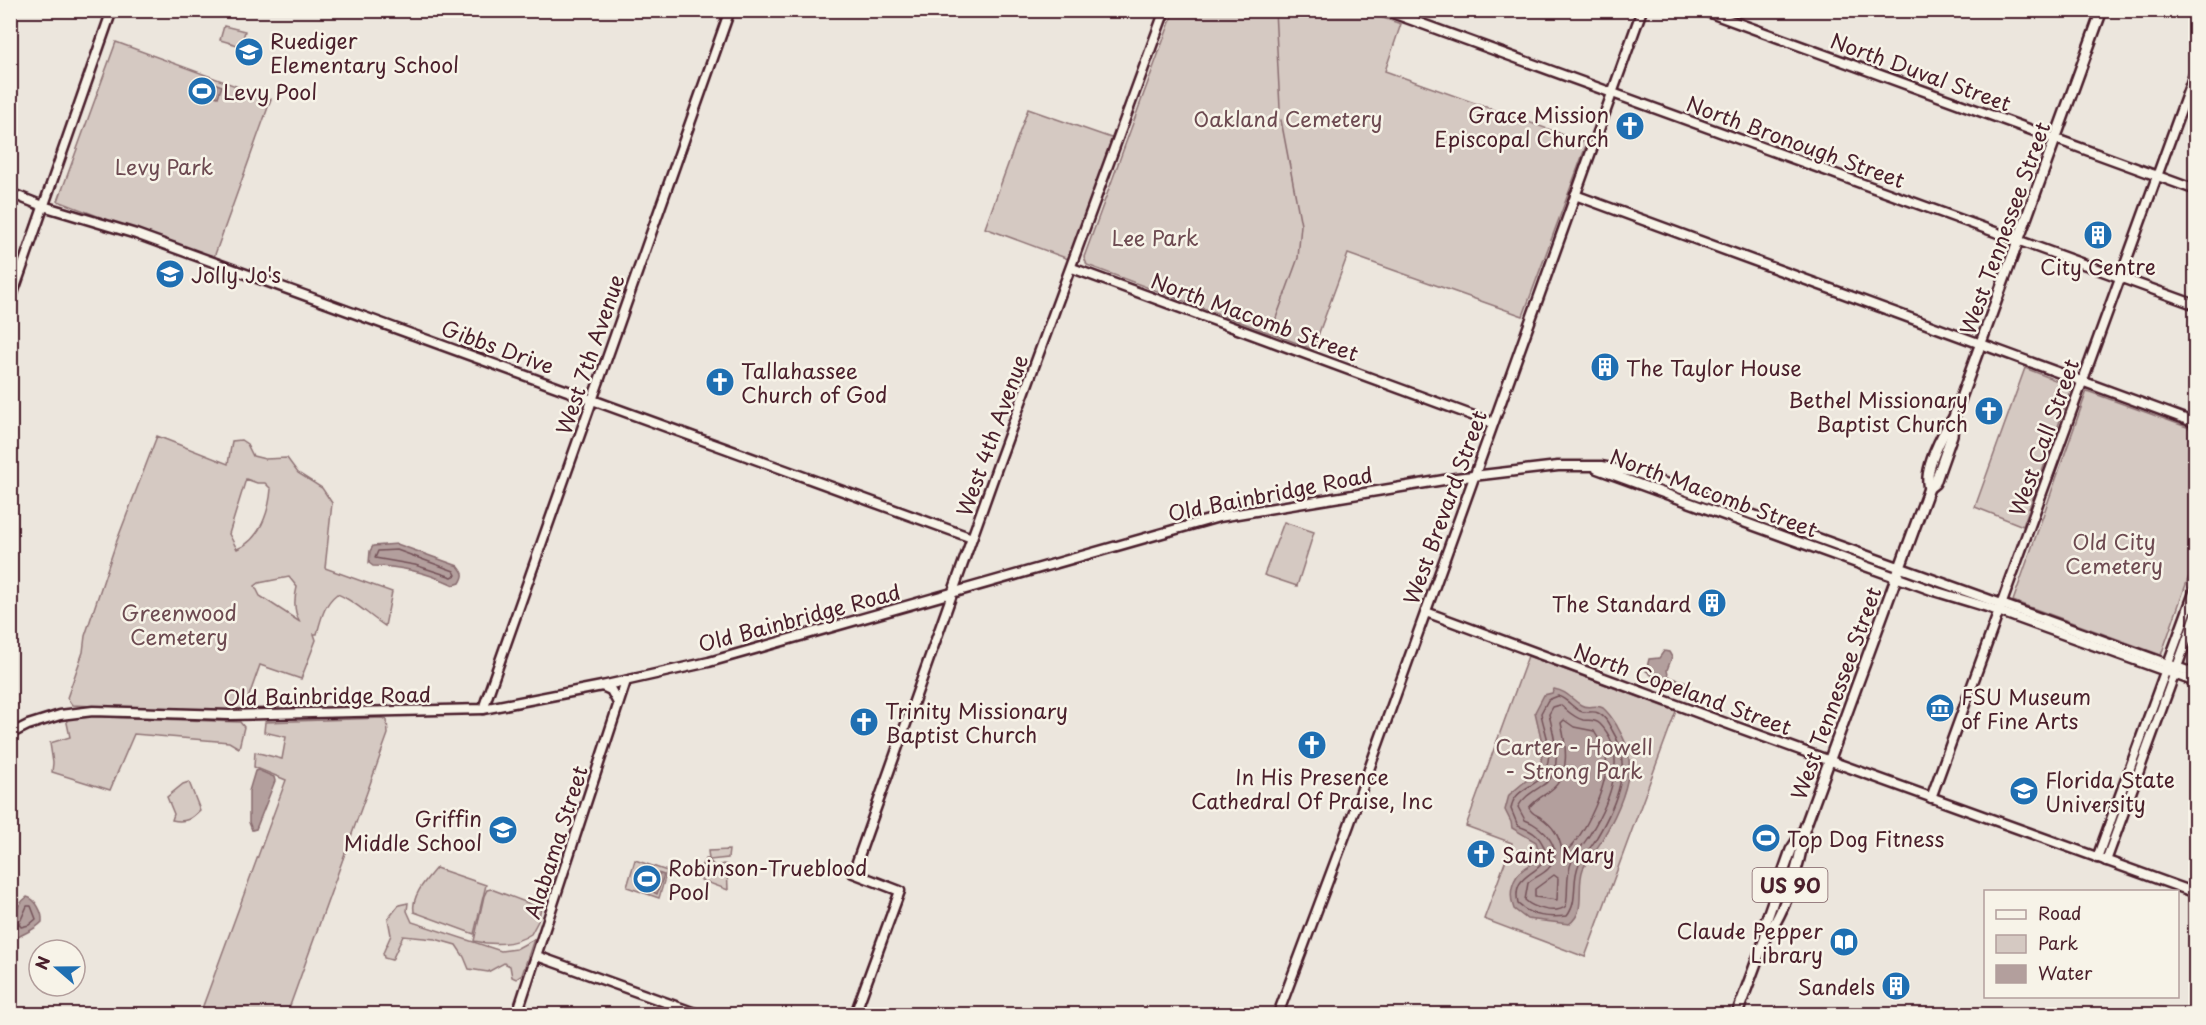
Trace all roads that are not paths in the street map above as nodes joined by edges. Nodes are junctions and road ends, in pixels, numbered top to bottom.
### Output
1 (112, 10) edge
2 (730, 10) edge
3 (1165, 10) edge
4 (1384, 10) edge
5 (1642, 10) edge
6 (1702, 10) edge
7 (2102, 10) edge
8 (2196, 69) edge
9 (1611, 93) junction
10 (2055, 138) junction
11 (2157, 176) junction
12 (2196, 190) edge
13 (10, 193) edge
14 (1575, 195) junction
15 (43, 206) junction
16 (2018, 241) junction
17 (1072, 268) junction
18 (2120, 278) junction
19 (10, 302) edge
20 (2196, 305) edge
21 (1981, 344) junction
22 (2082, 381) junction
23 (592, 400) junction
24 (1493, 423) junction
25 (2196, 423) edge
26 (1590, 466) joint
27 (1474, 476) junction
28 (972, 538) junction
29 (1898, 572) junction
30 (2196, 587) edge
31 (952, 594) junction
32 (1999, 607) junction
33 (1426, 612) junction
34 (2196, 615) edge
35 (2187, 623) junction
36 (2171, 669) junction
37 (2196, 674) edge
38 (626, 681) junction
39 (2196, 682) edge
40 (603, 686) junction
41 (618, 703) junction
42 (483, 710) junction
43 (10, 734) edge
44 (1830, 760) junction
45 (1931, 798) junction
46 (2113, 827) junction
47 (2097, 858) junction
48 (2106, 861) junction
49 (2196, 893) edge
50 (537, 956) junction
51 (1737, 1013) edge
52 (517, 1014) edge
53 (698, 1014) edge
54 (855, 1014) edge
55 (1278, 1014) edge

1 - 15 street
2 - 23 street, West 7th Avenue
3 - 17 street, West 4th Avenue
4 - 9 street, North Bronough Street
5 - 9 street, West Brevard Street
6 - 10 street, North Duval Street
7 - 10 main road, West Tennessee Street / US 90
8 - 11 street, West Call Street
9 - 14 street, West Brevard Street
9 - 16 street, North Bronough Street
10 - 11 street, North Duval Street
10 - 16 main road, West Tennessee Street / US 90
11 - 12 street, North Duval Street
11 - 18 street, West Call Street
13 - 15 street, Gibbs Drive
14 - 21 street
14 - 24 street, West Brevard Street
15 - 19 street
15 - 23 street, Gibbs Drive
16 - 18 street, North Bronough Street
16 - 21 main road, West Tennessee Street / US 90
17 - 24 street, North Macomb Street
17 - 28 street, West 4th Avenue
18 - 20 street, North Bronough Street
18 - 22 street, West Call Street
21 - 22 street
21 - 29 main road, West Tennessee Street / US 90
22 - 25 street
22 - 32 street, West Call Street
23 - 28 street, Gibbs Drive
23 - 42 street, West 7th Avenue
24 - 27 street, West Brevard Street
26 - 27 street, Old Bainbridge Road
26 - 29 street, North Macomb Street
27 - 31 street, Old Bainbridge Road
27 - 33 street, West Brevard Street
28 - 31 street, West 4th Avenue
29 - 32 street, North Macomb Street
29 - 44 main road, West Tennessee Street / US 90
30 - 35 street
31 - 38 street, Old Bainbridge Road
31 - 54 street, West 4th Avenue
32 - 36 street, North Macomb Street
32 - 45 street, West Call Street
33 - 44 street, North Copeland Street
33 - 55 street, West Brevard Street
34 - 35 street
35 - 36 street
36 - 37 street
36 - 39 street
36 - 46 street
38 - 40 street, Old Bainbridge Road
38 - 41 street, Alabama Street
40 - 41 street
40 - 42 street, Old Bainbridge Road
41 - 50 street, Alabama Street
42 - 43 street, Old Bainbridge Road
44 - 45 street, North Copeland Street
44 - 51 main road, West Tennessee Street / US 90
45 - 47 street, North Copeland Street
46 - 47 street
46 - 48 street
47 - 48 street, North Copeland Street
48 - 49 street, North Copeland Street
50 - 52 street, Alabama Street
50 - 53 street

